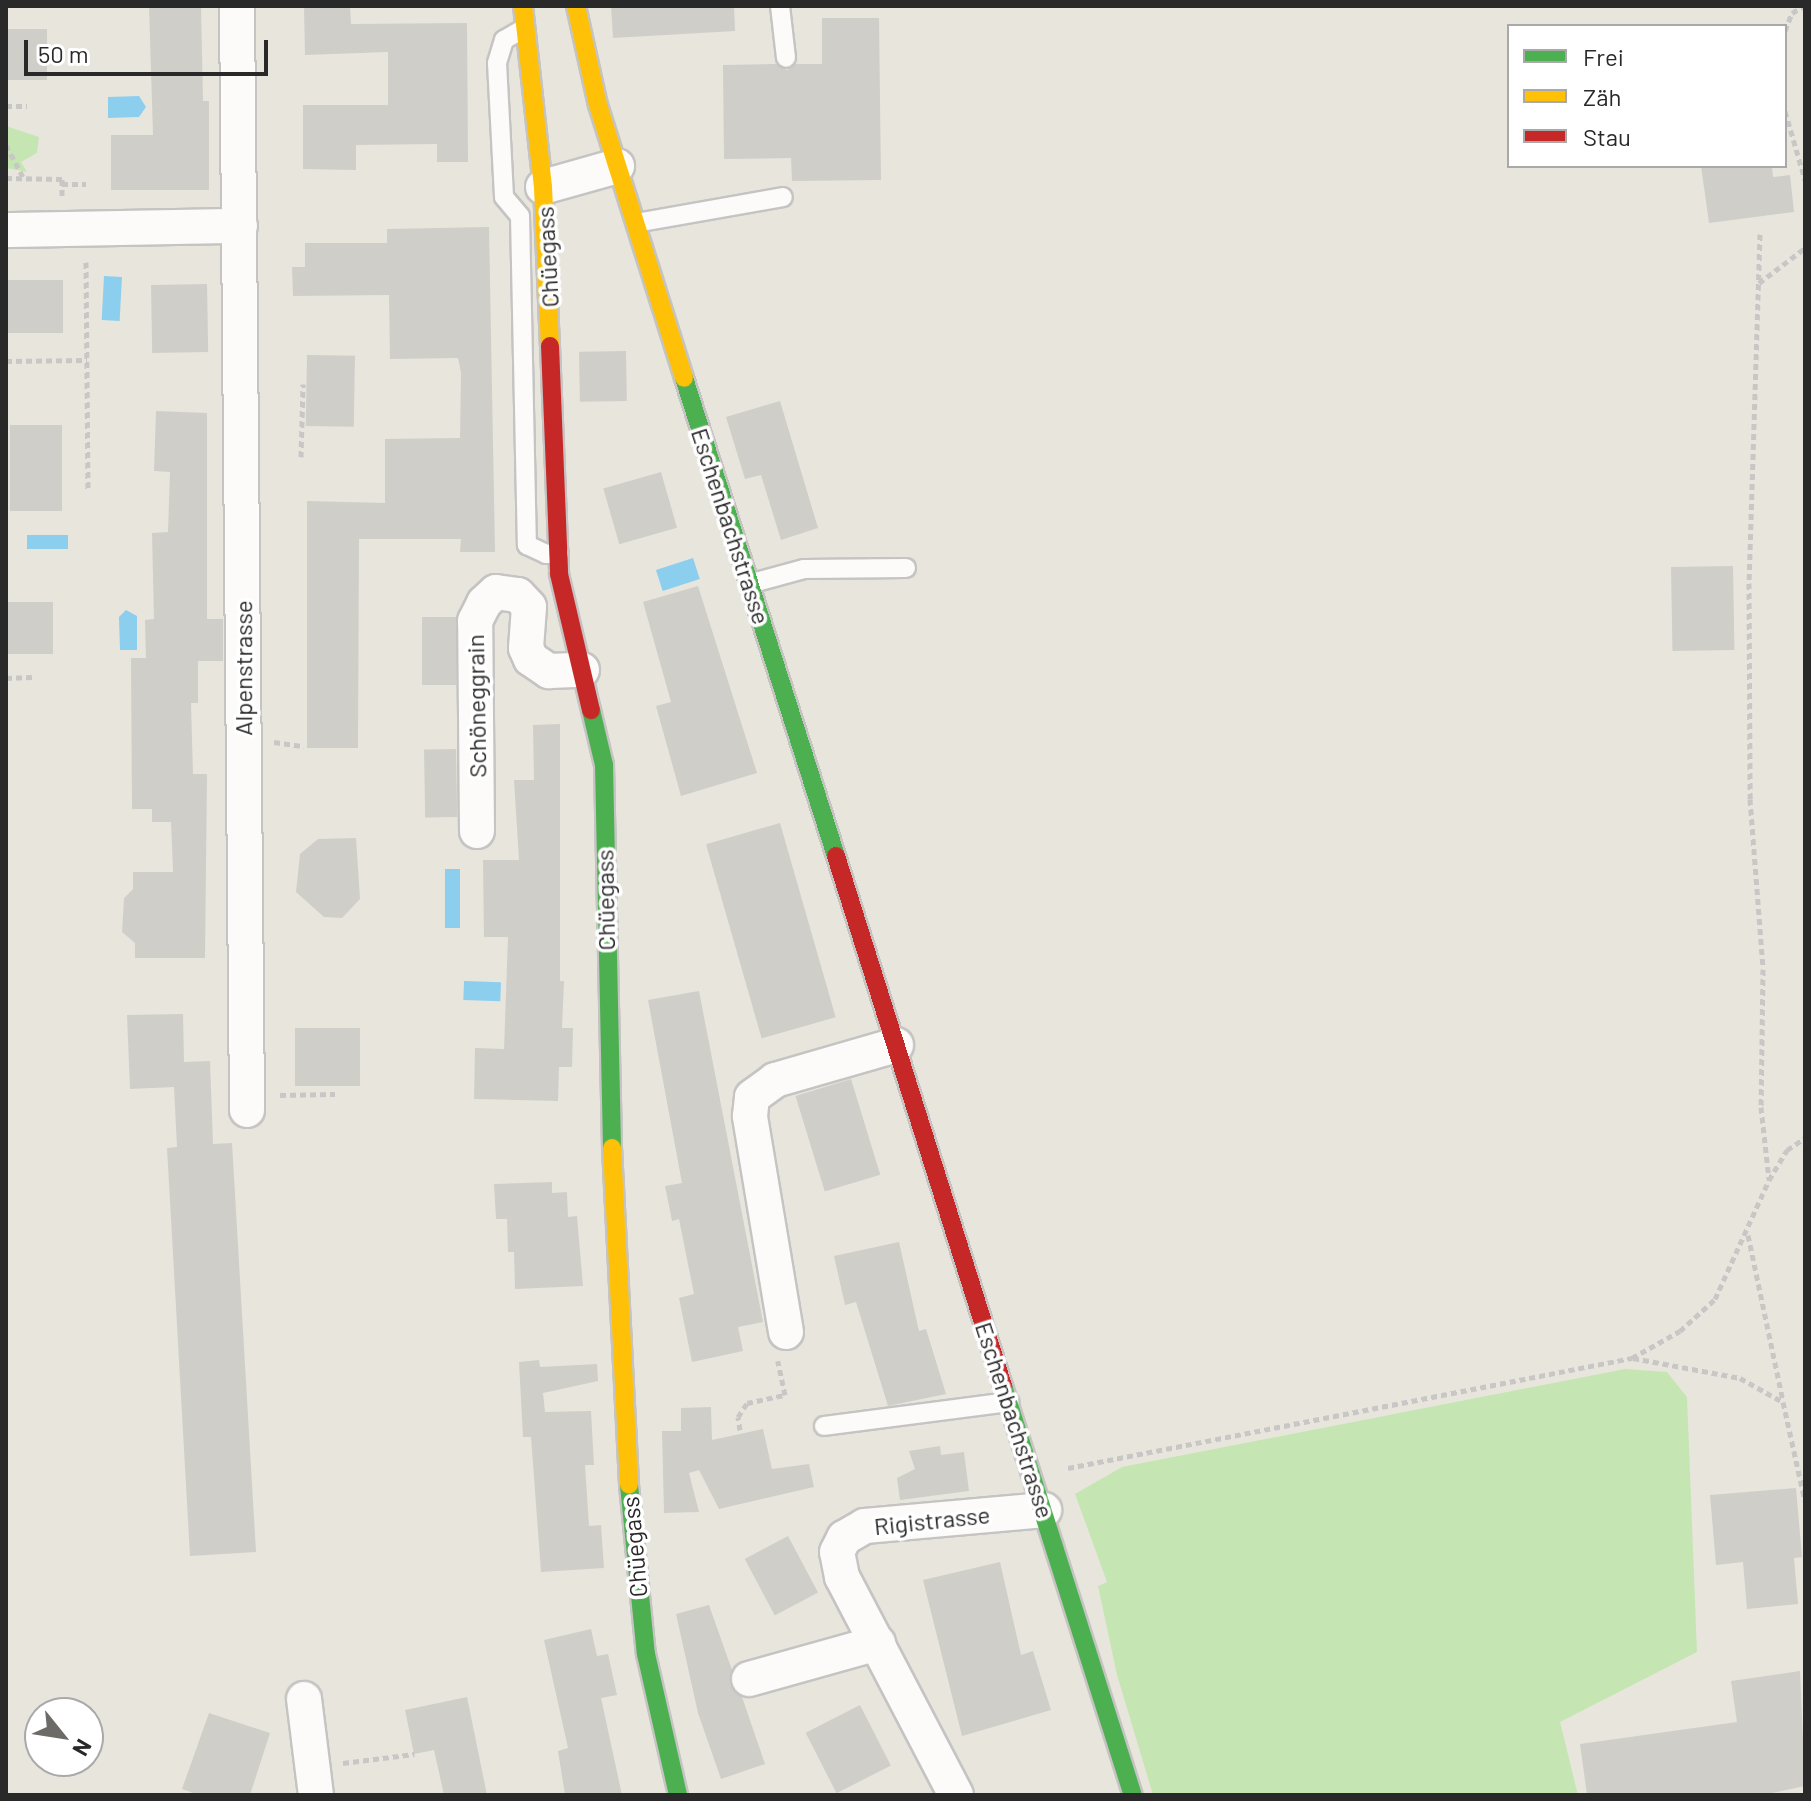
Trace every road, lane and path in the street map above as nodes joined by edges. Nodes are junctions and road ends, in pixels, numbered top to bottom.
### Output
1 (237, 6) edge
2 (523, 6) edge
3 (576, 6) edge
4 (780, 6) edge
5 (1804, 6) edge
6 (1787, 26) edge
7 (523, 29) junction
8 (786, 58) dead end
9 (6, 106) edge
10 (27, 106) dead end
11 (1787, 118) edge
12 (6, 145) edge
13 (617, 166) junction
14 (6, 178) edge
15 (24, 179) junction
16 (1805, 180) edge
17 (62, 184) junction
18 (86, 184) dead end
19 (543, 187) junction
20 (783, 197) dead end
21 (61, 213) dead end
22 (635, 223) junction
23 (240, 226) junction
24 (6, 230) edge
25 (1760, 234) dead end
26 (1805, 248) edge
27 (86, 256) dead end
28 (1759, 284) junction
29 (87, 360) junction
30 (6, 361) edge
31 (303, 384) dead end
32 (301, 457) dead end
33 (88, 490) dead end
34 (559, 553) junction
35 (906, 568) dead end
36 (749, 584) junction
37 (582, 670) junction
38 (32, 677) dead end
39 (6, 678) edge
40 (477, 831) dead end
41 (896, 1045) junction
42 (335, 1094) dead end
43 (261, 1102) joint
44 (1805, 1138) edge
45 (1769, 1180) junction
46 (1748, 1235) junction
47 (786, 1332) joint
48 (1632, 1358) junction
49 (1009, 1402) junction
50 (1783, 1402) junction
51 (824, 1426) dead end
52 (740, 1430) dead end
53 (1032, 1475) junction
54 (1805, 1501) edge
55 (1044, 1510) junction
56 (878, 1643) junction
57 (749, 1679) dead end
58 (304, 1699) dead end
59 (414, 1754) dead end
60 (313, 1781) edge
61 (678, 1795) edge
62 (956, 1795) edge
63 (1133, 1795) edge

1 - 23 street, Alpenstrasse
2 - 7 street, Chüegass
3 - 13 street, Eschenbachstrasse
4 - 8 lane
5 - 6 path
7 - 19 street, Chüegass
7 - 34 lane
9 - 10 path
11 - 16 path
12 - 15 path
13 - 19 street
13 - 22 street, Eschenbachstrasse
14 - 15 path
15 - 17 path
17 - 18 path
17 - 21 path
19 - 34 street, Chüegass
20 - 22 lane
22 - 36 street, Eschenbachstrasse
23 - 24 street
23 - 43 street, Alpenstrasse
25 - 28 path
26 - 28 path
27 - 29 path
28 - 45 path
29 - 30 path
29 - 33 path
31 - 32 path
34 - 37 street, Chüegass
35 - 36 lane
36 - 41 street, Eschenbachstrasse
37 - 40 street, Schöneggrain
37 - 61 street, Chüegass
38 - 39 path
41 - 47 street
41 - 49 street, Eschenbachstrasse
42 - 43 path
44 - 45 path
45 - 46 path
46 - 48 path
46 - 50 path
47 - 52 path
48 - 50 path
48 - 53 path
49 - 51 lane
49 - 53 street, Eschenbachstrasse
50 - 54 path
53 - 55 street, Eschenbachstrasse
55 - 56 street, Rigistrasse
55 - 63 street, Eschenbachstrasse
56 - 57 street
56 - 62 street, Rigistrasse
58 - 60 street
59 - 60 path

